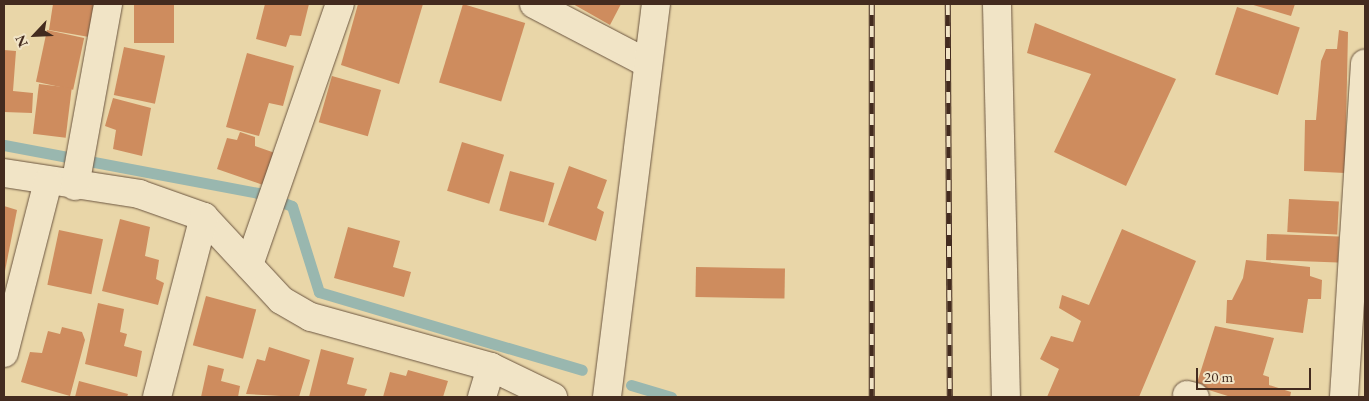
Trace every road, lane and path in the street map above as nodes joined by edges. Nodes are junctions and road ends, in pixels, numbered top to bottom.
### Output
1 (108, 4) edge
2 (340, 4) edge
3 (534, 4) edge
4 (656, 4) edge
5 (997, 4) edge
6 (645, 62) junction
7 (1365, 64) edge
8 (78, 169) junction
9 (4, 173) edge
10 (48, 182) junction
11 (204, 217) junction
12 (249, 265) junction
13 (4, 353) edge
14 (491, 367) junction
15 (157, 397) edge
16 (482, 397) edge
17 (553, 397) edge
18 (607, 397) edge
19 (1006, 397) edge
20 (1344, 397) edge

1 - 8 street
2 - 12 street
3 - 6 street
4 - 6 street
5 - 19 street
6 - 18 street
7 - 20 street
8 - 10 street
8 - 11 street
9 - 10 street
10 - 13 street
11 - 12 street
11 - 15 street
12 - 14 street
14 - 16 street
14 - 17 street

